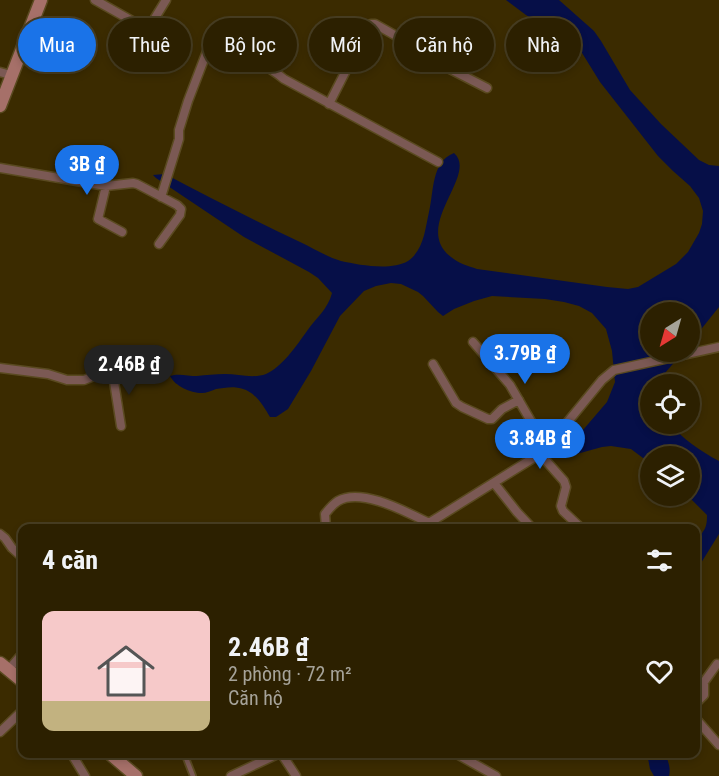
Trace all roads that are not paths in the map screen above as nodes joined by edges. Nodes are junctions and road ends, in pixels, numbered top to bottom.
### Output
1 (41, 0) edge
2 (95, 0) edge
3 (166, 0) edge
4 (5, 74) edge
5 (487, 88) dead end
6 (328, 104) junction
7 (0, 105) edge
8 (438, 162) dead end
9 (0, 168) edge
10 (106, 186) junction
11 (161, 196) junction
12 (122, 232) dead end
13 (159, 244) dead end
14 (474, 342) dead end
15 (719, 347) edge
16 (433, 364) dead end
17 (0, 368) edge
18 (519, 400) junction
19 (121, 426) dead end
20 (543, 452) junction
21 (494, 483) junction
22 (326, 524) edge
23 (424, 524) edge
24 (431, 524) edge
25 (528, 524) edge
26 (577, 524) edge
27 (0, 534) edge
28 (18, 553) edge
29 (18, 657) edge
30 (717, 664) dead end
31 (4, 666) edge
32 (18, 678) edge
33 (700, 699) edge
34 (18, 715) edge
35 (700, 724) edge
36 (0, 732) edge
37 (719, 745) edge
38 (74, 758) edge
39 (115, 758) edge
40 (186, 758) edge
41 (269, 758) edge
42 (283, 758) edge
43 (464, 758) edge
44 (479, 767) junction
45 (86, 776) edge
46 (136, 776) edge
47 (193, 776) edge
48 (231, 776) edge
49 (296, 776) edge
50 (473, 776) edge
51 (496, 776) edge

1 - 4 street
2 - 3 street
4 - 7 street
5 - 6 street
6 - 8 street
6 - 11 street
9 - 10 street
10 - 11 street
10 - 12 street
11 - 13 street
14 - 18 street
15 - 20 street
16 - 18 street
17 - 19 street
18 - 20 street
20 - 21 street
20 - 26 street
21 - 24 street
21 - 25 street
22 - 23 street
27 - 28 street
29 - 31 street
30 - 33 street
31 - 32 street
34 - 36 street
35 - 37 street
38 - 45 street
39 - 46 street
40 - 47 lane
41 - 48 street
42 - 49 street
43 - 44 street
44 - 50 street
44 - 51 street

